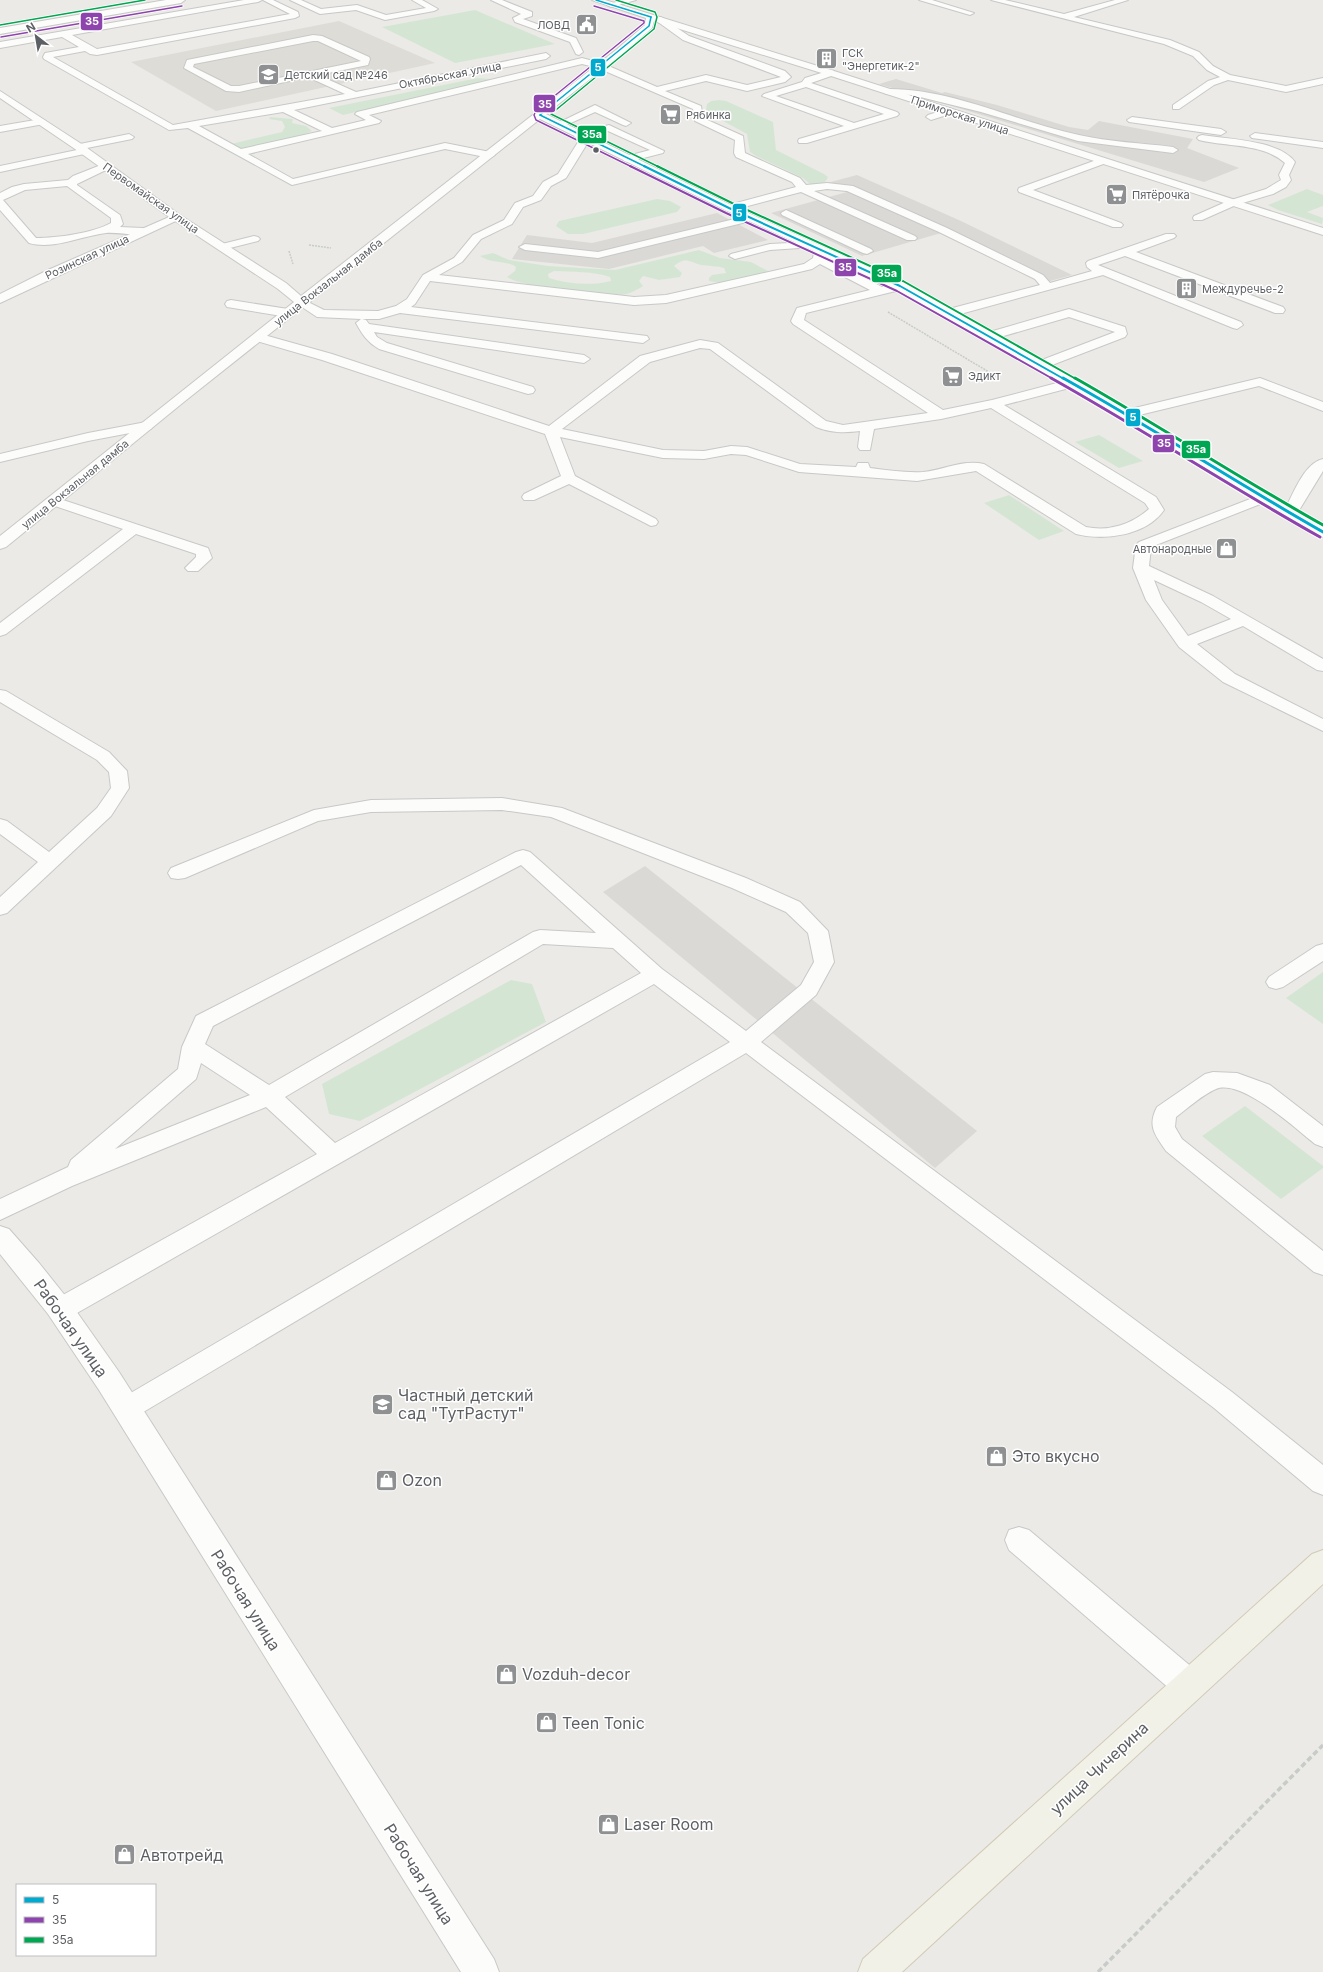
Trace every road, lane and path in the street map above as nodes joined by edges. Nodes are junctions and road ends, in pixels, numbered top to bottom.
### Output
1 (181, 0) edge
2 (258, 0) edge
3 (267, 0) edge
4 (294, 0) edge
5 (416, 0) edge
6 (495, 0) edge
7 (596, 0) edge
8 (632, 0) edge
9 (923, 0) edge
10 (995, 0) edge
11 (1124, 0) edge
12 (612, 8) junction
13 (970, 13) dead end
14 (651, 17) junction
15 (1064, 17) junction
16 (661, 20) junction
17 (0, 31) edge
18 (64, 34) junction
19 (0, 45) edge
20 (86, 48) junction
21 (559, 53) dead end
22 (612, 58) junction
23 (601, 66) junction
24 (831, 73) junction
25 (309, 74) junction
26 (1227, 77) junction
27 (1323, 81) edge
28 (806, 84) junction
29 (656, 90) junction
30 (889, 92) junction
31 (0, 94) edge
32 (353, 94) junction
33 (1176, 107) dead end
34 (284, 108) junction
35 (950, 111) junction
36 (540, 115) junction
37 (931, 117) dead end
38 (1132, 120) dead end
39 (41, 122) junction
40 (559, 125) junction
41 (189, 126) junction
42 (854, 126) junction
43 (0, 129) edge
44 (614, 131) junction
45 (330, 132) junction
46 (129, 137) dead end
47 (582, 137) junction
48 (1202, 138) dead end
49 (1086, 139) junction
50 (803, 141) dead end
51 (1323, 145) edge
52 (82, 149) junction
53 (1173, 150) dead end
54 (238, 153) junction
55 (1078, 153) junction
56 (490, 155) junction
57 (628, 159) junction
58 (1102, 161) junction
59 (106, 166) junction
60 (0, 169) edge
61 (71, 183) junction
62 (802, 189) junction
63 (0, 198) edge
64 (0, 203) edge
65 (1233, 203) junction
66 (729, 208) junction
67 (786, 213) dead end
68 (176, 217) junction
69 (751, 218) junction
70 (1198, 218) dead end
71 (1117, 225) dead end
72 (107, 230) junction
73 (143, 231) junction
74 (1323, 232) edge
75 (1170, 236) dead end
76 (911, 238) dead end
77 (254, 239) dead end
78 (222, 247) junction
79 (525, 247) dead end
80 (819, 252) junction
81 (1124, 252) junction
82 (735, 256) dead end
83 (1104, 271) junction
84 (427, 277) junction
85 (900, 286) junction
86 (1047, 287) junction
87 (881, 291) junction
88 (861, 296) junction
89 (0, 299) edge
90 (302, 303) junction
91 (231, 304) dead end
92 (400, 309) junction
93 (1279, 310) dead end
94 (288, 313) junction
95 (949, 313) junction
96 (357, 316) junction
97 (1237, 325) dead end
98 (364, 327) junction
99 (990, 336) junction
100 (257, 338) junction
101 (643, 339) dead end
102 (584, 359) dead end
103 (1039, 366) junction
104 (1072, 383) junction
105 (528, 390) dead end
106 (1027, 395) junction
107 (993, 404) junction
108 (1323, 407) edge
109 (1128, 414) junction
110 (940, 415) junction
111 (868, 425) junction
112 (146, 426) junction
113 (551, 431) junction
114 (865, 447) dead end
115 (0, 458) edge
116 (1323, 463) edge
117 (569, 478) junction
118 (529, 497) dead end
119 (1263, 498) junction
120 (54, 501) junction
121 (1290, 513) junction
122 (651, 522) dead end
123 (134, 528) junction
124 (1323, 532) edge
125 (0, 544) edge
126 (193, 568) dead end
127 (1141, 568) junction
128 (1244, 620) junction
129 (0, 631) edge
130 (1185, 643) junction
131 (1323, 666) edge
132 (0, 695) edge
133 (1323, 726) edge
134 (0, 825) edge
135 (50, 862) junction
136 (178, 873) dead end
137 (0, 908) edge
138 (618, 941) junction
139 (1323, 951) edge
140 (655, 974) junction
141 (1276, 982) dead end
142 (746, 1043) junction
143 (193, 1047) junction
144 (269, 1096) junction
145 (1323, 1138) edge
146 (333, 1155) junction
147 (64, 1179) junction
148 (0, 1210) edge
149 (0, 1236) edge
150 (1323, 1265) edge
151 (61, 1309) junction
152 (126, 1409) junction
153 (1323, 1482) edge
154 (1019, 1540) dead end
155 (1323, 1564) edge
156 (1189, 1685) junction
157 (1323, 1745) edge
158 (481, 1972) edge
159 (876, 1972) edge
160 (1098, 1972) edge

1 - 17 main road
2 - 18 lane
3 - 20 lane
4 - 5 lane
6 - 22 lane
7 - 12 main road, Приморская улица
8 - 12 lane
9 - 13 lane
10 - 15 lane
11 - 15 lane
12 - 14 main road, Приморская улица
14 - 16 main road, Приморская улица
14 - 22 main road, улица Вокзальная дамба
15 - 26 lane
16 - 24 main road, Приморская улица
16 - 29 lane
18 - 19 lane
18 - 20 lane
20 - 41 lane, Октябрьская улица
21 - 32 lane, Октябрьская улица
22 - 23 main road, улица Вокзальная дамба
23 - 29 lane
23 - 36 main road, улица Вокзальная дамба
23 - 45 lane
24 - 28 lane
24 - 30 main road, Приморская улица
25 - 25 lane
25 - 32 lane
26 - 27 lane
26 - 33 lane
28 - 42 lane
28 - 42 lane
29 - 62 lane
30 - 35 main road, Приморская улица
30 - 49 lane
31 - 39 main road, Первомайская улица
32 - 34 lane, Октябрьская улица
34 - 41 lane, Октябрьская улица
34 - 45 lane
35 - 37 lane
35 - 55 main road, Приморская улица
36 - 40 main road
36 - 56 main road, улица Вокзальная дамба
38 - 51 lane
39 - 43 lane
39 - 52 main road, Первомайская улица
40 - 44 lane
40 - 47 main road
41 - 54 lane
42 - 50 lane
44 - 47 lane
44 - 57 lane
45 - 54 lane
46 - 52 lane
47 - 57 main road
47 - 84 lane
48 - 65 lane
49 - 53 lane
49 - 55 lane
52 - 59 main road, Первомайская улица
52 - 60 lane
54 - 56 lane
55 - 58 main road, Приморская улица
56 - 90 main road, улица Вокзальная дамба
57 - 66 main road
58 - 65 main road, Приморская улица
58 - 71 lane
59 - 61 lane
59 - 68 main road, Первомайская улица
61 - 63 lane
61 - 72 lane
62 - 66 lane
62 - 76 lane
62 - 86 lane
64 - 72 lane
65 - 70 lane
65 - 74 main road, Приморская улица
66 - 69 main road
67 - 80 lane
68 - 73 main road, Розинская улица
68 - 78 main road, Первомайская улица
69 - 79 lane
69 - 80 main road
72 - 73 lane
73 - 89 main road, Розинская улица
75 - 81 lane
77 - 78 lane
78 - 90 main road, Первомайская улица
80 - 82 lane
80 - 84 lane
80 - 85 main road
80 - 87 lane
81 - 83 lane
81 - 93 lane
83 - 86 lane
83 - 97 lane
84 - 92 lane
85 - 87 lane
85 - 95 main road
86 - 95 lane
87 - 88 lane
88 - 106 path
88 - 110 lane
90 - 94 main road, улица Вокзальная дамба
90 - 96 lane
91 - 94 lane
92 - 96 lane
92 - 101 lane
94 - 100 main road, улица Вокзальная дамба
95 - 99 main road
96 - 98 lane
98 - 102 lane
98 - 105 lane
99 - 103 main road
99 - 103 lane
100 - 112 main road, улица Вокзальная дамба
100 - 113 lane
103 - 104 main road
104 - 106 lane
104 - 109 main road
106 - 107 lane
107 - 110 lane
107 - 113 lane
108 - 109 lane
109 - 119 main road
110 - 111 lane
111 - 113 lane
111 - 114 lane
112 - 115 lane
112 - 120 main road, улица Вокзальная дамба
113 - 117 lane
116 - 121 main road
117 - 118 lane
117 - 122 lane
119 - 121 main road
119 - 127 lane
120 - 123 lane
120 - 125 main road, улица Вокзальная дамба
121 - 124 main road
123 - 126 lane
123 - 129 lane
127 - 128 lane
127 - 130 lane
128 - 130 lane
128 - 131 lane
130 - 133 lane
132 - 135 lane
134 - 135 lane
135 - 137 lane
136 - 142 lane
138 - 140 lane
138 - 143 lane
138 - 144 lane
139 - 141 lane
140 - 142 lane
140 - 146 lane
142 - 152 lane
142 - 153 lane
143 - 144 lane
143 - 147 lane
144 - 146 lane
144 - 147 lane
145 - 150 lane
146 - 151 lane
147 - 148 lane
149 - 151 main road, Рабочая улица
151 - 152 main road, Рабочая улица
152 - 158 main road, Рабочая улица
154 - 156 lane
155 - 156 main road, улица Чичерина
156 - 159 main road, улица Чичерина
157 - 160 path

